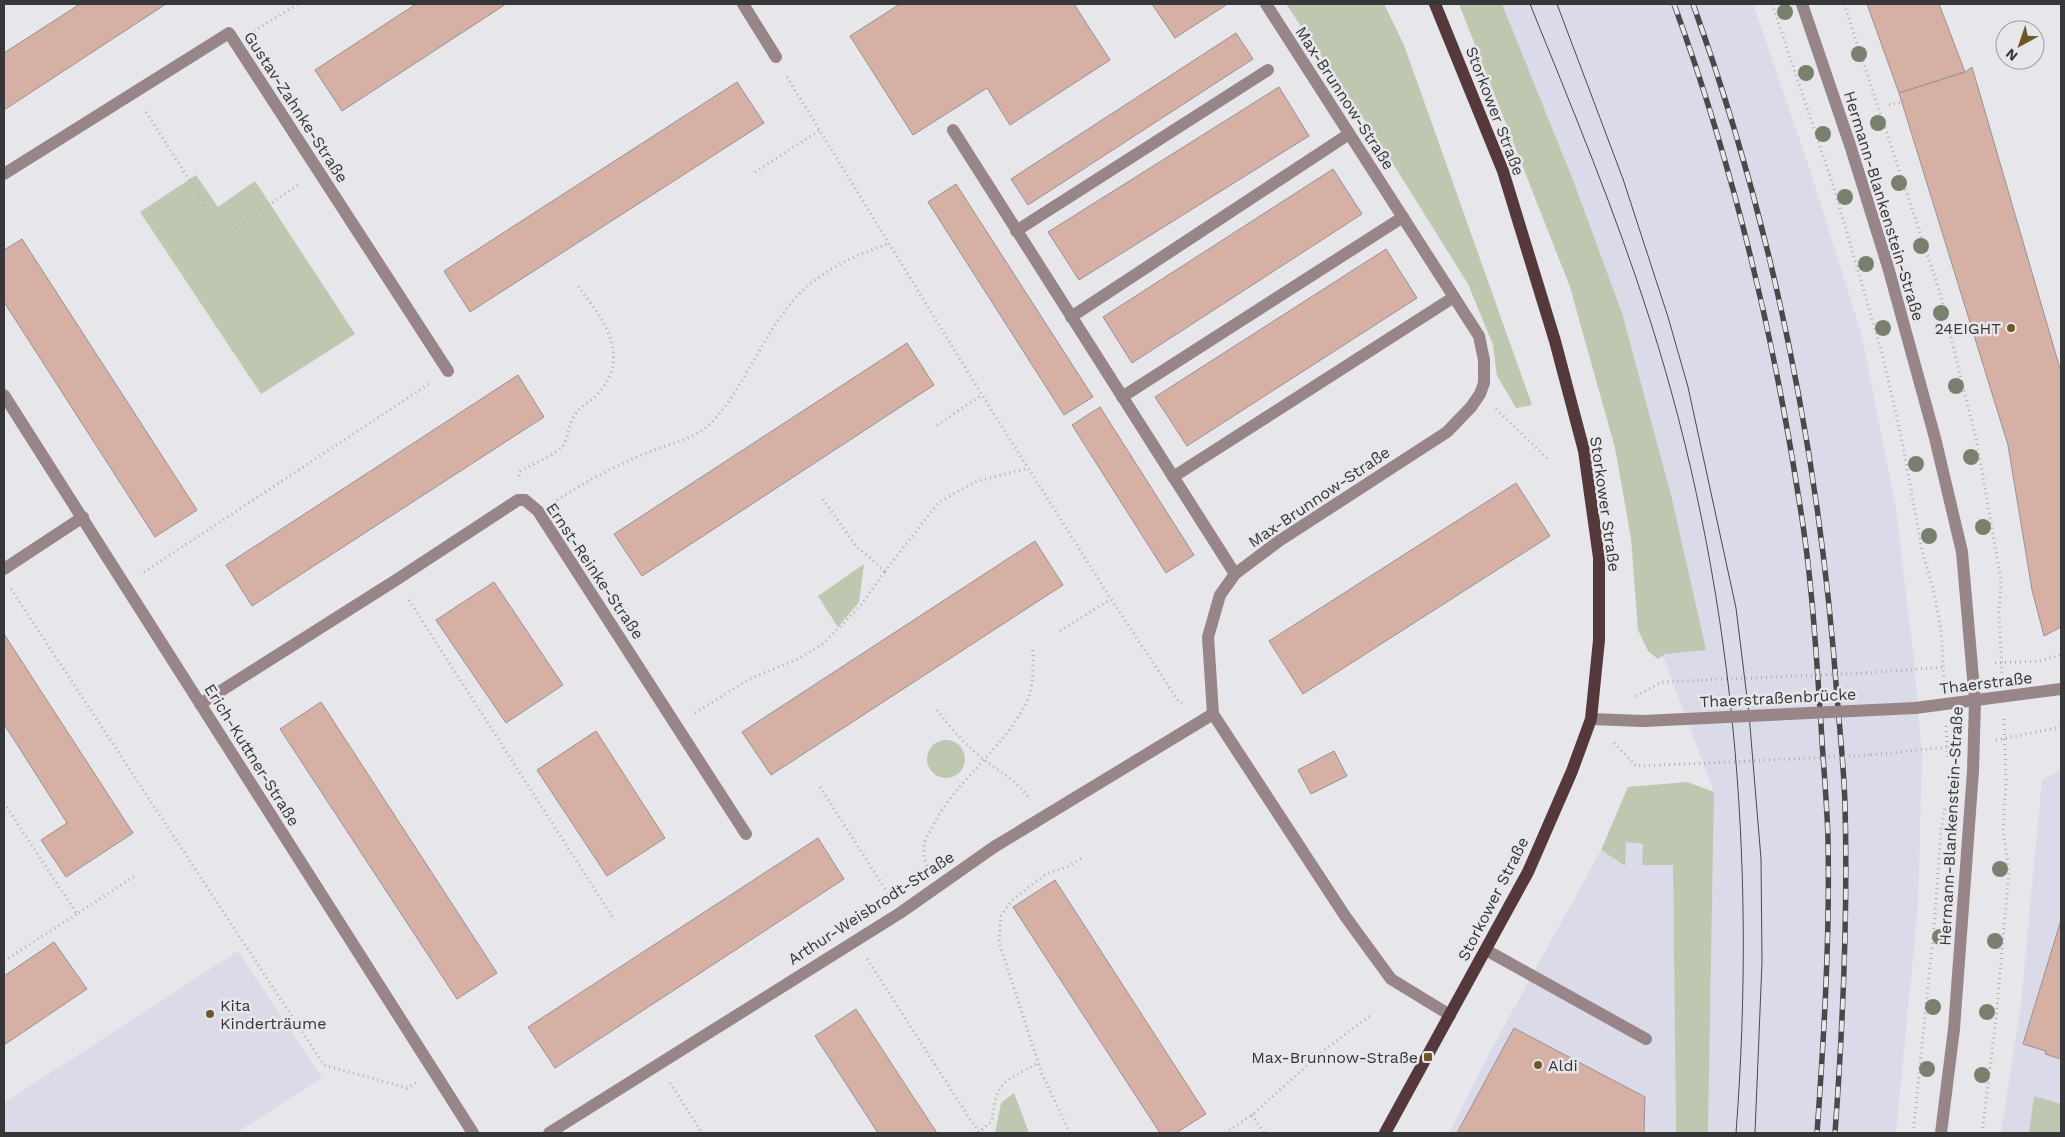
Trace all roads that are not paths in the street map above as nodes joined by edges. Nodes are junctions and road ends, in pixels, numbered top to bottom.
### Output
1 (743, 4) edge
2 (1266, 4) edge
3 (1435, 4) edge
4 (1802, 4) edge
5 (776, 57) road end
6 (1268, 70) dead end
7 (953, 130) dead end
8 (1349, 134) junction
9 (4, 174) edge
10 (1403, 217) junction
11 (1016, 230) junction
12 (1454, 297) junction
13 (1072, 317) junction
14 (448, 371) road end
15 (4, 395) edge
16 (1122, 397) junction
17 (1173, 477) junction
18 (82, 517) junction
19 (4, 569) edge
20 (1235, 574) junction
21 (2061, 689) edge
22 (1975, 701) junction
23 (200, 704) junction
24 (1915, 708) joint
25 (1213, 714) junction
26 (1591, 719) junction
27 (746, 834) dead end
28 (1486, 950) junction
29 (1450, 1015) junction
30 (1646, 1039) dead end
31 (473, 1133) edge
32 (549, 1133) edge
33 (1385, 1133) edge
34 (1941, 1133) edge

1 - 5 street
2 - 8 street, Max-Brunnow-Straße
3 - 26 main road, Storkower Straße
4 - 22 street, Hermann-Blankenstein-Straße
6 - 11 street
7 - 11 street
8 - 10 street, Max-Brunnow-Straße
8 - 13 street
9 - 14 street, Gustav-Zahnke-Straße
10 - 12 street, Max-Brunnow-Straße
10 - 16 street
11 - 13 street
12 - 17 street
12 - 20 street, Max-Brunnow-Straße
13 - 16 street
15 - 18 street, Erich-Kuttner-Straße
16 - 17 street
17 - 20 street
18 - 19 street
18 - 23 street, Erich-Kuttner-Straße
20 - 25 street, Max-Brunnow-Straße
21 - 22 street, Thaerstraße
22 - 24 street, Thaerstraße
22 - 34 street, Hermann-Blankenstein-Straße
23 - 27 street, Ernst-Reinke-Straße
23 - 31 street, Erich-Kuttner-Straße
24 - 26 street, Thaerstraßenbrücke, bridge
25 - 29 street, Max-Brunnow-Straße
25 - 32 street, Arthur-Weisbrodt-Straße
26 - 28 main road, Storkower Straße
28 - 29 main road, Storkower Straße
28 - 30 street
29 - 33 main road, Storkower Straße

